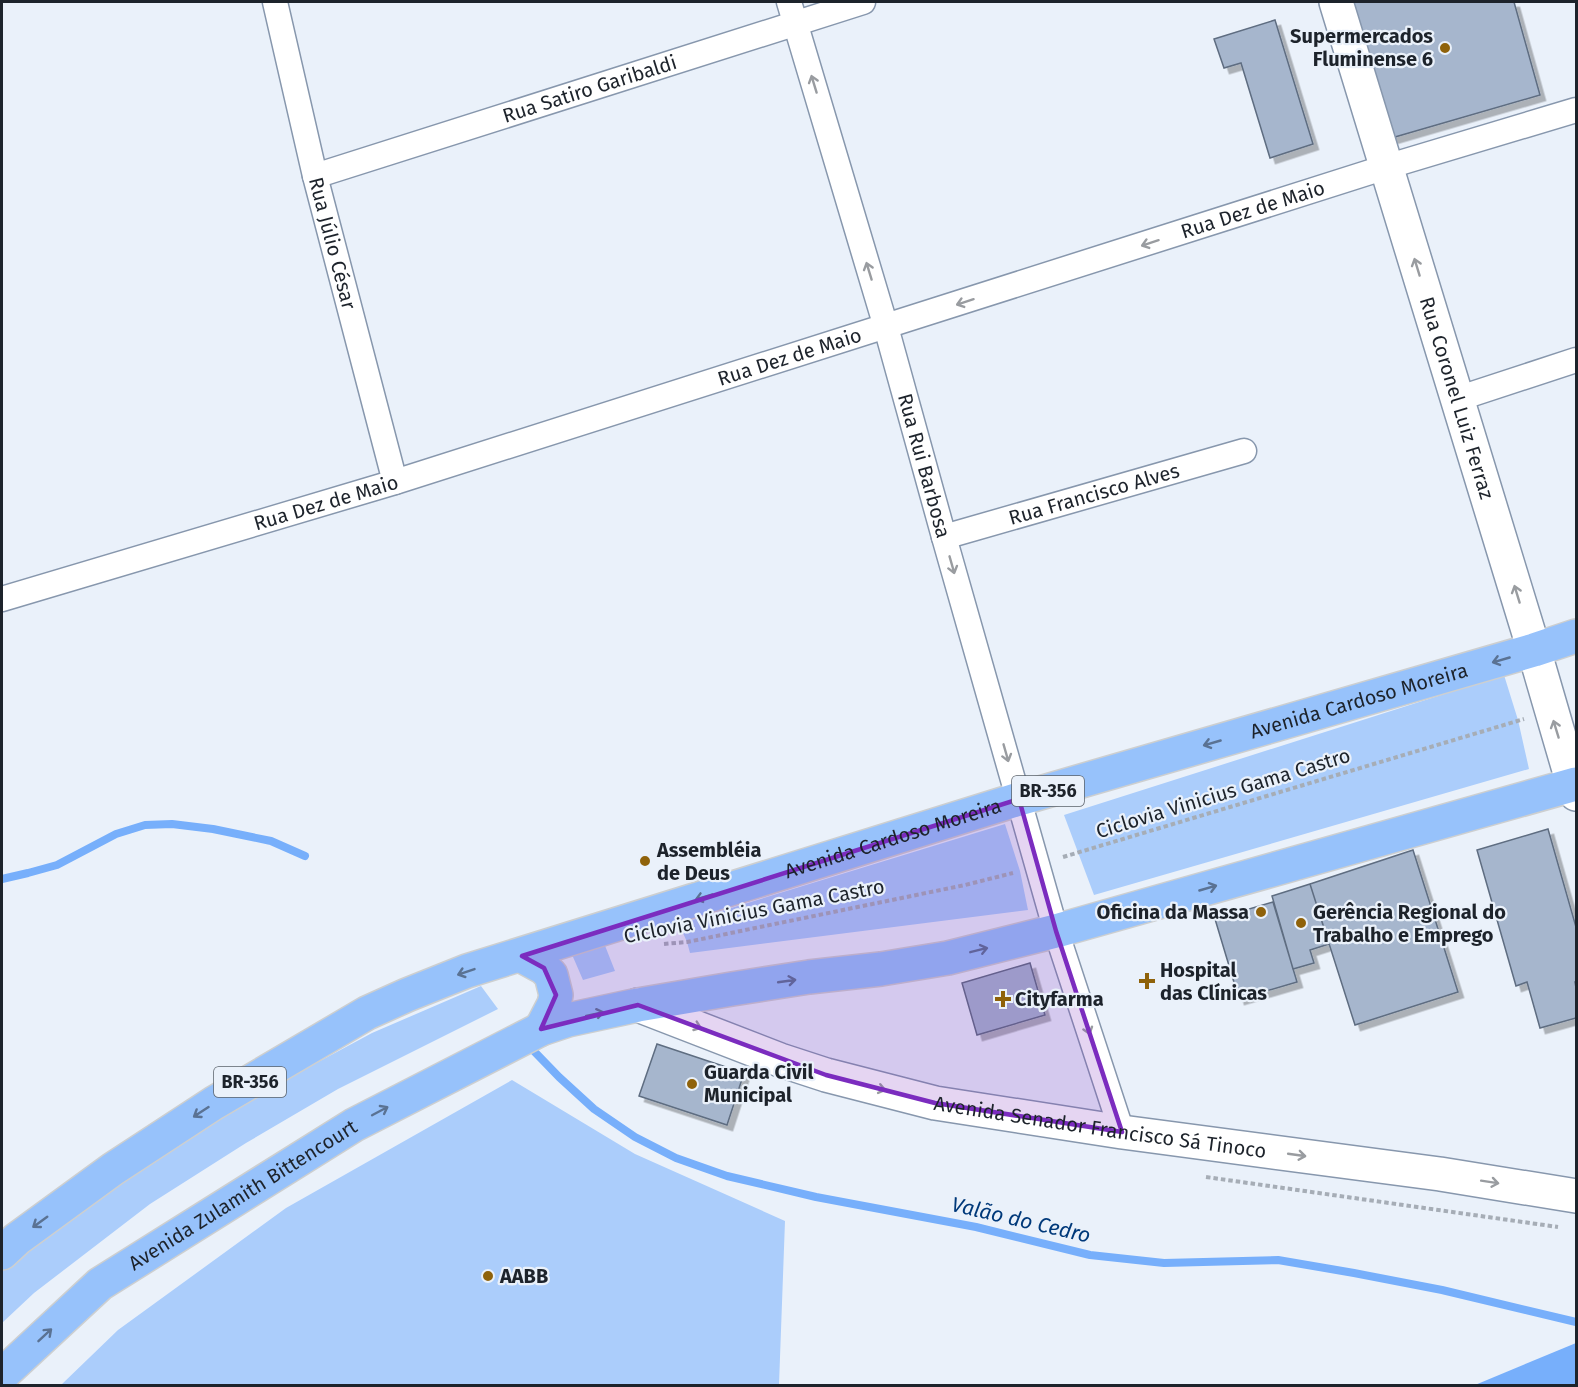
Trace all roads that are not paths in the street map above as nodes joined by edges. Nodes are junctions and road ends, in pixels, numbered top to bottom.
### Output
1 (275, 2) edge
2 (863, 2) edge
3 (1336, 2) edge
4 (792, 13) edge
5 (1576, 110) edge
6 (1386, 168) junction
7 (315, 176) junction
8 (886, 327) junction
9 (1576, 360) edge
10 (1457, 399) junction
11 (1244, 451) dead end
12 (394, 482) junction
13 (944, 537) junction
14 (2, 599) edge
15 (1576, 636) edge
16 (1534, 650) junction
17 (1575, 788) edge
18 (1019, 800) junction
19 (1056, 931) junction
20 (522, 956) junction
21 (638, 1005) junction
22 (540, 1029) junction
23 (1122, 1132) junction
24 (1576, 1196) edge
25 (2, 1253) edge
26 (2, 1375) edge

1 - 7 street, Rua Júlio César
2 - 4 street, Rua Satiro Garibaldi
3 - 6 street, Rua Coronel Luiz Ferraz
4 - 7 street, Rua Satiro Garibaldi
8 -> 4 street, Rua Rui Barbosa
5 - 6 street, Rua Dez de Maio
6 -> 8 street, Rua Dez de Maio
10 -> 6 street, Rua Coronel Luiz Ferraz
7 - 12 street, Rua Júlio César
8 - 12 street, Rua Dez de Maio
8 - 13 street, Rua Rui Barbosa
9 - 10 street
16 -> 10 street, Rua Coronel Luiz Ferraz
11 - 13 street, Rua Francisco Alves
12 - 14 street, Rua Dez de Maio
13 -> 18 street, Rua Rui Barbosa
15 - 16 highway, Avenida Cardoso Moreira / BR-356
17 -> 16 street, Rua Coronel Luiz Ferraz
16 -> 18 highway, Avenida Cardoso Moreira / BR-356
19 -> 17 highway
18 - 19 street, Rua Rui Barbosa
18 -> 20 highway, Avenida Cardoso Moreira / BR-356
21 -> 19 highway
19 -> 23 street, Rua Rui Barbosa
20 - 22 highway
20 -> 25 highway, BR-356
22 -> 21 highway
21 -> 23 street, Avenida Senador Francisco Sá Tinoco
26 -> 22 highway, Avenida Zulamith Bittencourt
23 -> 24 street, Avenida Senador Francisco Sá Tinoco

